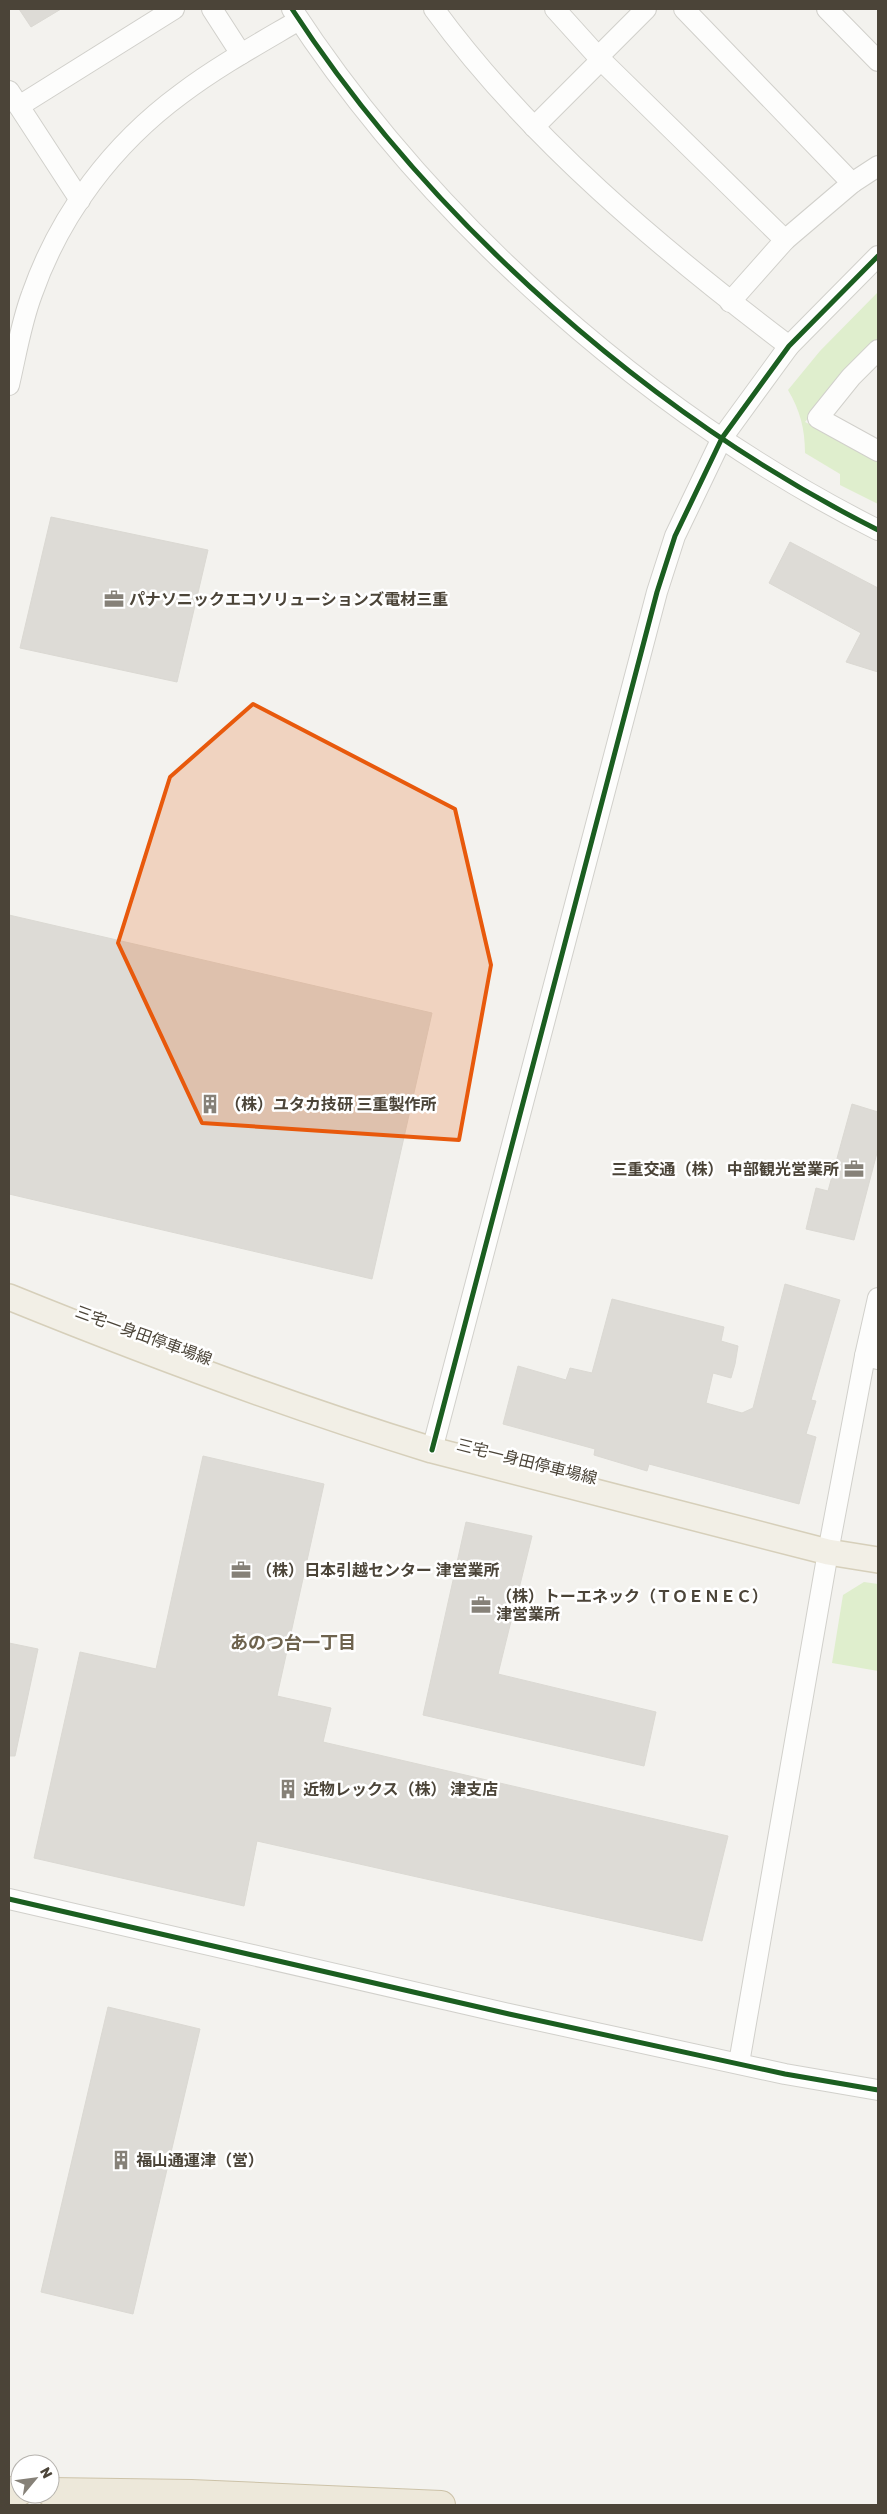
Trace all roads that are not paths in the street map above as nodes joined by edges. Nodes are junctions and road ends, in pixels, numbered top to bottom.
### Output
1 (174, 9) edge
2 (212, 9) edge
3 (434, 9) edge
4 (555, 9) edge
5 (646, 9) edge
6 (684, 9) edge
7 (827, 9) edge
8 (296, 14) edge
9 (241, 54) junction
10 (599, 59) junction
11 (878, 61) edge
12 (13, 100) edge
13 (534, 127) junction
14 (878, 166) edge
15 (852, 183) junction
16 (80, 200) junction
17 (785, 240) junction
18 (878, 256) edge
19 (730, 302) junction
20 (789, 346) junction
21 (878, 350) edge
22 (9, 386) edge
23 (722, 438) junction
24 (878, 452) edge
25 (878, 530) edge
26 (9, 1297) edge
27 (878, 1298) edge
28 (872, 1358) edge
29 (432, 1450) junction
30 (828, 1552) junction
31 (878, 1560) edge
32 (9, 1900) edge
33 (738, 2063) junction
34 (878, 2090) edge
35 (60, 2492) edge
36 (441, 2505) edge

1 - 12 street
2 - 9 street
3 - 13 street
4 - 10 street
5 - 10 street
6 - 15 street
7 - 11 street
8 - 9 street
8 - 23 street
9 - 16 street
10 - 13 street
10 - 17 street
12 - 16 street
13 - 19 street
14 - 15 street
15 - 17 street
16 - 22 street
17 - 19 street
18 - 20 street
19 - 20 street
20 - 23 street
21 - 24 street
23 - 25 street
23 - 29 street
26 - 29 main road, 三宅一身田停車場線
27 - 28 street
28 - 30 street
29 - 30 main road, 三宅一身田停車場線
30 - 31 main road, 三宅一身田停車場線
30 - 33 street
32 - 33 street
33 - 34 street
35 - 36 highway

